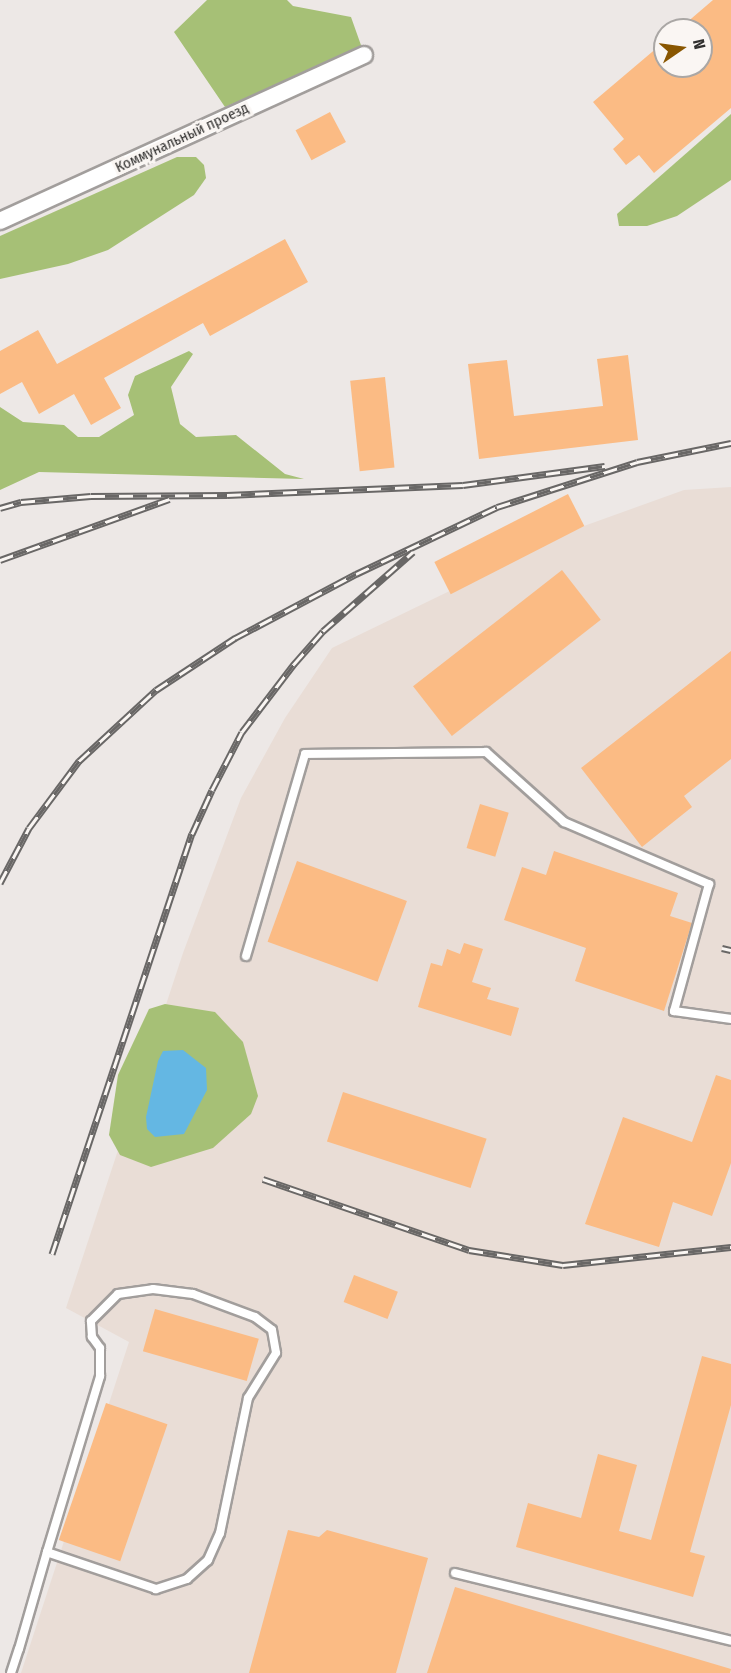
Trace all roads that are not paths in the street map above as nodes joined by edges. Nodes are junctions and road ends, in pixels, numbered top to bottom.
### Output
1 (364, 55) dead end
2 (0, 221) edge
3 (246, 956) dead end
4 (731, 1019) edge
5 (47, 1552) junction
6 (455, 1573) dead end
7 (731, 1641) edge
8 (11, 1673) edge

1 - 2 street, Коммунальный проезд
3 - 4 lane
5 - 5 lane
5 - 8 lane
6 - 7 lane

